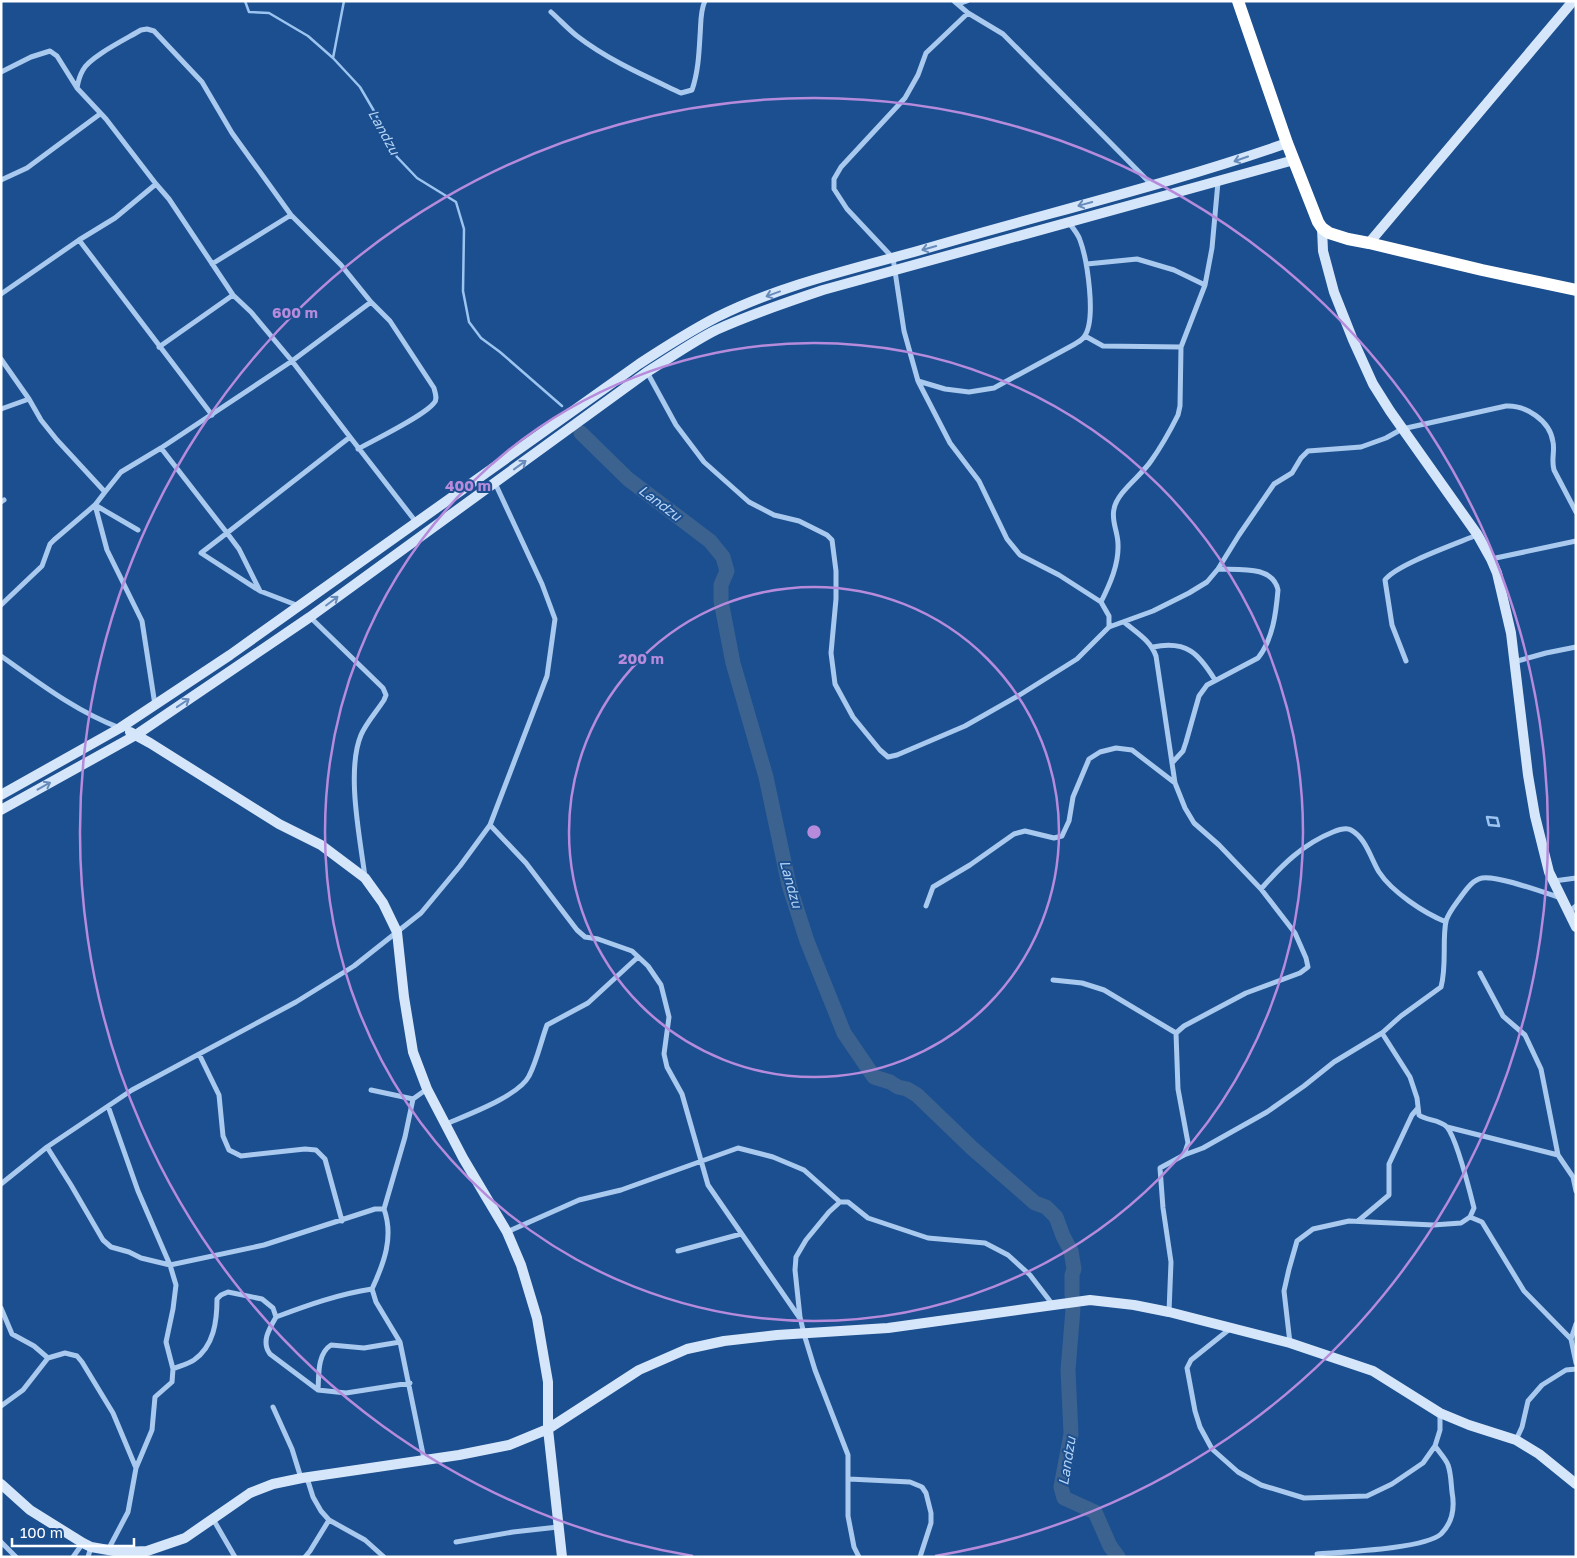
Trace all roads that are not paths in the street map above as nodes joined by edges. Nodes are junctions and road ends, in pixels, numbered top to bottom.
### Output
1 (705, 1) edge
2 (966, 1) edge
3 (1238, 1) edge
4 (1573, 1) edge
5 (956, 3) edge
6 (551, 12) dead end
7 (968, 13) junction
8 (1, 72) edge
9 (76, 88) junction
10 (100, 114) junction
11 (1287, 143) junction
12 (1294, 160) junction
13 (1, 180) edge
14 (1218, 181) junction
15 (156, 184) junction
16 (1152, 186) junction
17 (292, 215) junction
18 (1070, 223) junction
19 (1322, 228) junction
20 (79, 240) junction
21 (1369, 243) junction
22 (893, 258) junction
23 (212, 264) junction
24 (1086, 264) junction
25 (895, 270) junction
26 (1205, 285) junction
27 (1576, 290) edge
28 (1, 294) edge
29 (233, 294) junction
30 (371, 302) junction
31 (1084, 336) junction
32 (159, 347) junction
33 (1181, 347) junction
34 (1, 359) edge
35 (292, 361) junction
36 (647, 372) junction
37 (918, 381) junction
38 (30, 399) junction
39 (1, 409) edge
40 (212, 415) junction
41 (1402, 429) junction
42 (350, 437) junction
43 (161, 448) junction
44 (358, 449) junction
45 (495, 483) junction
46 (105, 492) junction
47 (96, 505) junction
48 (1576, 512) edge
49 (416, 522) junction
50 (138, 530) dead end
51 (227, 533) junction
52 (1478, 534) junction
53 (1576, 541) edge
54 (1491, 559) junction
55 (1218, 569) junction
56 (260, 591) junction
57 (1101, 602) junction
58 (1, 606) edge
59 (299, 607) junction
60 (310, 617) junction
61 (1124, 622) junction
62 (1109, 627) junction
63 (1153, 647) junction
64 (1576, 647) edge
65 (1, 656) edge
66 (1406, 661) dead end
67 (1514, 662) junction
68 (1215, 680) junction
69 (155, 705) junction
70 (120, 728) junction
71 (136, 735) junction
72 (1172, 764) junction
73 (1175, 783) junction
74 (1, 795) edge
75 (1, 810) edge
76 (490, 826) junction
77 (365, 878) junction
78 (1576, 878) edge
79 (1553, 881) junction
80 (1261, 889) junction
81 (1561, 898) junction
82 (926, 906) dead end
83 (1572, 909) edge
84 (1446, 922) junction
85 (1576, 928) edge
86 (397, 932) junction
87 (638, 957) junction
88 (1480, 973) dead end
89 (1054, 980) dead end
90 (1176, 1033) junction
91 (1382, 1033) junction
92 (199, 1054) junction
93 (427, 1089) junction
94 (371, 1090) dead end
95 (413, 1099) junction
96 (108, 1106) junction
97 (1418, 1108) junction
98 (445, 1124) junction
99 (1447, 1127) junction
100 (47, 1147) junction
101 (1184, 1155) junction
102 (1558, 1155) junction
103 (701, 1160) junction
104 (1, 1184) edge
105 (1576, 1191) edge
106 (840, 1202) junction
107 (384, 1209) junction
108 (1470, 1217) junction
109 (342, 1221) junction
110 (1358, 1221) junction
111 (507, 1232) junction
112 (741, 1234) junction
113 (678, 1251) dead end
114 (170, 1265) junction
115 (372, 1288) junction
116 (1053, 1305) junction
117 (1, 1308) edge
118 (1169, 1312) junction
119 (276, 1317) junction
120 (800, 1317) junction
121 (1576, 1324) edge
122 (1231, 1328) junction
123 (804, 1334) junction
124 (1571, 1339) junction
125 (400, 1342) junction
126 (1290, 1342) junction
127 (48, 1358) junction
128 (1576, 1363) edge
129 (173, 1369) junction
130 (1576, 1369) edge
131 (410, 1383) junction
132 (318, 1390) junction
133 (1, 1406) edge
134 (273, 1407) dead end
135 (1440, 1413) junction
136 (548, 1429) junction
137 (1516, 1440) junction
138 (1435, 1446) junction
139 (424, 1459) junction
140 (136, 1468) junction
141 (304, 1478) junction
142 (849, 1479) junction
143 (1, 1484) edge
144 (1576, 1484) edge
145 (213, 1519) junction
146 (329, 1520) junction
147 (558, 1527) junction
148 (1, 1542) edge
149 (456, 1542) dead end
150 (87, 1549) edge
151 (108, 1551) junction
152 (1316, 1554) dead end
153 (16, 1557) edge
154 (73, 1557) edge
155 (235, 1557) edge
156 (304, 1557) edge
157 (384, 1557) edge
158 (562, 1557) edge
159 (859, 1557) edge
160 (920, 1557) edge

1 - 6 street
2 - 5 street
3 - 11 highway
4 - 21 street
5 - 7 street
7 - 16 street
7 - 22 street
8 - 9 street
9 - 10 street
9 - 17 street
10 - 13 street
10 - 15 street
11 - 12 highway
11 -> 16 street
12 - 14 street
12 - 19 highway
14 - 18 street
14 - 26 street
15 - 20 street
15 - 23 street
16 -> 22 street
17 - 23 street
17 - 30 street
18 - 24 street
18 - 25 street
19 - 21 highway
19 - 41 street
20 - 28 street
20 - 32 street
21 - 27 highway
22 - 25 street
22 -> 49 street
23 - 29 street
24 - 26 street
24 - 31 street
25 - 36 street
25 - 37 street
26 - 33 street
29 - 32 street
29 - 35 street
30 - 35 street
30 - 44 street
31 - 33 street
31 - 37 street
32 - 40 street
33 - 57 street
34 - 38 street
35 - 40 street
35 - 42 street
45 -> 36 street
36 - 62 street
37 - 57 street
38 - 39 street
38 - 46 street
40 - 43 street
41 - 48 street
41 - 52 street
41 - 55 street
42 - 44 street
42 - 51 street
43 - 46 street
43 - 51 street
44 - 49 street
60 -> 45 street
45 - 76 street
46 - 47 street
47 - 50 street
47 - 58 street
47 - 69 street
49 - 59 street
51 - 56 street
51 - 56 street
52 - 54 street
52 - 66 street
53 - 54 street
54 - 67 street
55 - 61 street
55 - 68 street
56 - 59 street
57 - 62 street
59 - 69 street
71 -> 60 street
60 - 77 street
61 - 62 street
61 - 63 street
63 - 68 street
63 - 72 street
64 - 67 street
65 - 70 street
67 - 79 street
68 - 72 street
69 - 70 street
70 - 71 street
70 - 74 street
75 -> 71 street
71 - 77 street
72 - 73 street
73 - 80 street
73 - 82 street
76 - 86 street
76 - 87 street
77 - 86 street
78 - 79 street
79 - 81 street
80 - 84 street
80 - 90 street
81 - 83 street
81 - 84 street
83 - 85 street
84 - 91 street
86 - 92 street
86 - 93 street
87 - 98 street
87 - 103 street
88 - 102 street
89 - 90 street
90 - 101 street
91 - 97 street
91 - 101 street
92 - 96 street
92 - 109 street
93 - 95 street
93 - 98 street
94 - 95 street
95 - 107 street
96 - 100 street
96 - 114 street
97 - 99 street
97 - 110 street
98 - 111 street
99 - 102 street
99 - 108 street
100 - 104 street
100 - 114 street
101 - 118 street
102 - 105 street
103 - 106 street
103 - 111 street
103 - 112 street
106 - 116 street
106 - 120 street
107 - 109 street
107 - 115 street
108 - 110 street
108 - 124 street
109 - 114 street
110 - 126 street
111 - 136 street
112 - 113 street
112 - 120 street
114 - 129 street
115 - 119 street
115 - 125 street
116 - 118 street
116 - 123 street
117 - 127 street
118 - 122 street
119 - 129 street
119 - 132 street
120 - 123 street
121 - 124 street
122 - 126 street
122 - 138 street
123 - 136 street
123 - 142 street
124 - 128 street
125 - 131 street
125 - 132 street
126 - 135 street
127 - 133 street
127 - 140 street
129 - 140 street
130 - 137 street
131 - 132 street
131 - 139 street
134 - 141 street
135 - 137 street
135 - 138 street
136 - 139 street
136 - 147 street
137 - 144 street
138 - 152 street
139 - 141 street
140 - 151 street
141 - 145 street
141 - 146 street
142 - 159 street
142 - 160 street
143 - 150 street
145 - 151 street
145 - 155 street
146 - 156 street
146 - 157 street
147 - 149 street
147 - 158 street
148 - 153 street
150 - 151 street
150 - 154 street

